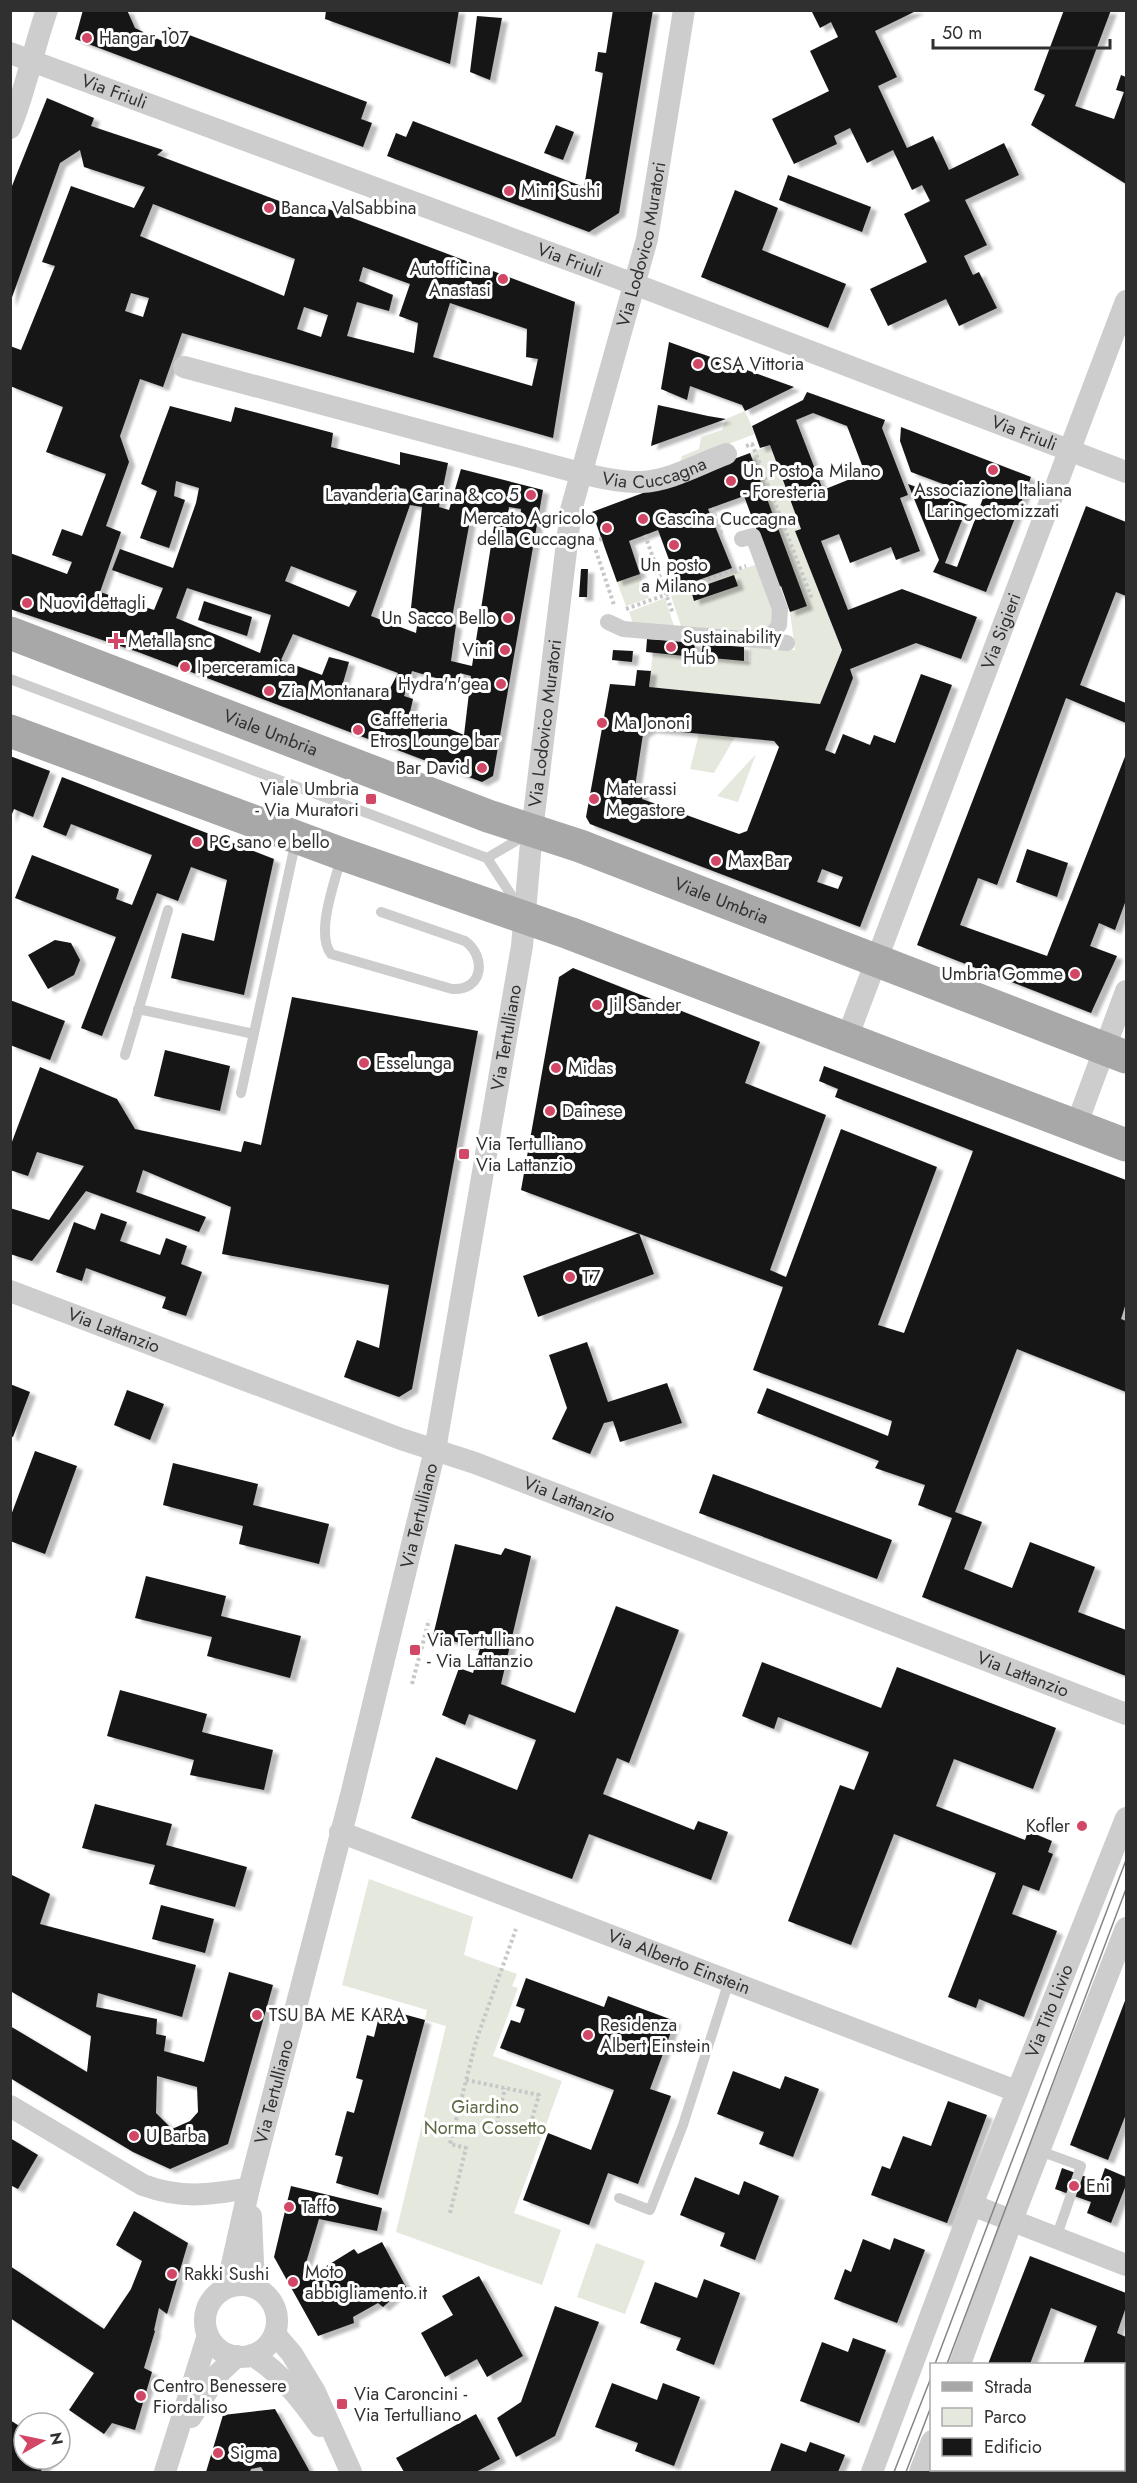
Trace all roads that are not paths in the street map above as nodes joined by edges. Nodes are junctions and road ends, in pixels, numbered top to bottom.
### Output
1 (47, 10) edge
2 (684, 10) edge
3 (10, 53) edge
4 (32, 61) junction
5 (10, 128) edge
6 (634, 284) junction
7 (1126, 301) edge
8 (184, 367) dead end
9 (1069, 450) junction
10 (726, 454) road end
11 (1126, 472) edge
12 (580, 473) junction
13 (735, 534) road end
14 (608, 622) dead end
15 (10, 633) edge
16 (767, 641) junction
17 (787, 643) dead end
18 (10, 679) edge
19 (10, 730) edge
20 (532, 831) junction
21 (296, 837) junction
22 (342, 854) junction
23 (487, 858) junction
24 (168, 910) dead end
25 (381, 912) dead end
26 (525, 917) junction
27 (875, 961) junction
28 (1126, 992) edge
29 (138, 1009) junction
30 (254, 1034) junction
31 (847, 1038) junction
32 (1115, 1053) edge
33 (125, 1055) dead end
34 (241, 1093) dead end
35 (1076, 1126) junction
36 (1126, 1145) edge
37 (10, 1291) edge
38 (435, 1450) junction
39 (1126, 1714) edge
40 (1126, 1818) edge
41 (340, 1832) junction
42 (1126, 1928) edge
43 (729, 1981) junction
44 (1016, 2091) junction
45 (10, 2106) edge
46 (1040, 2151) junction
47 (249, 2188) junction
48 (619, 2198) dead end
49 (972, 2205) junction
50 (1012, 2220) junction
51 (1056, 2238) junction
52 (1126, 2263) edge
53 (227, 2287) junction
54 (254, 2287) junction
55 (275, 2334) junction
56 (208, 2335) junction
57 (244, 2356) junction
58 (960, 2363) edge
59 (173, 2446) junction
60 (930, 2446) edge
61 (350, 2469) edge
62 (165, 2472) edge
63 (872, 2472) edge
64 (920, 2472) edge

1 - 4 street
2 - 6 street, Via Lodovico Muratori
3 - 4 street, Via Friuli
4 - 5 street
4 - 6 street, Via Friuli
6 - 9 street, Via Friuli
6 - 12 street, Via Lodovico Muratori
7 - 9 street, Via Sigieri
8 - 12 street
9 - 11 street, Via Friuli
9 - 27 street, Via Sigieri
10 - 12 street, Via Cuccagna
12 - 20 street, Via Lodovico Muratori
13 - 16 street
14 - 16 street
15 - 20 main road, Viale Umbria
16 - 17 street
18 - 23 lane
19 - 21 main road
20 - 23 lane
20 - 26 street, Via Tertulliano
20 - 27 main road, Viale Umbria
21 - 22 main road
21 - 30 lane
22 - 25 lane
22 - 26 main road
23 - 26 lane
24 - 29 lane
26 - 31 main road
26 - 38 street, Via Tertulliano
27 - 31 street
27 - 32 main road, Viale Umbria
28 - 32 street
29 - 30 lane
29 - 33 lane
30 - 34 lane
31 - 35 main road
32 - 35 street
35 - 36 main road
37 - 38 street, Via Lattanzio
38 - 39 street, Via Lattanzio
38 - 41 street, Via Tertulliano
40 - 44 street, Via Tito Livio
41 - 43 street, Via Alberto Einstein
41 - 47 street, Via Tertulliano
42 - 46 street
43 - 44 street, Via Alberto Einstein
43 - 48 lane
44 - 49 street, Via Tito Livio
45 - 47 street
46 - 50 street
46 - 51 lane
47 - 53 street, Via Tertulliano
47 - 54 street, Via Tertulliano
49 - 50 street
49 - 63 street, Via Tito Livio
50 - 51 street
50 - 58 street
51 - 52 street
53 - 54 street
53 - 56 street, Via Tertulliano
54 - 55 street
55 - 57 street, Via Tertulliano
55 - 61 street
56 - 57 street
56 - 59 street, Via Tertulliano
57 - 59 street, Via Tertulliano
57 - 61 street
59 - 62 street, Via Tertulliano
60 - 64 street

